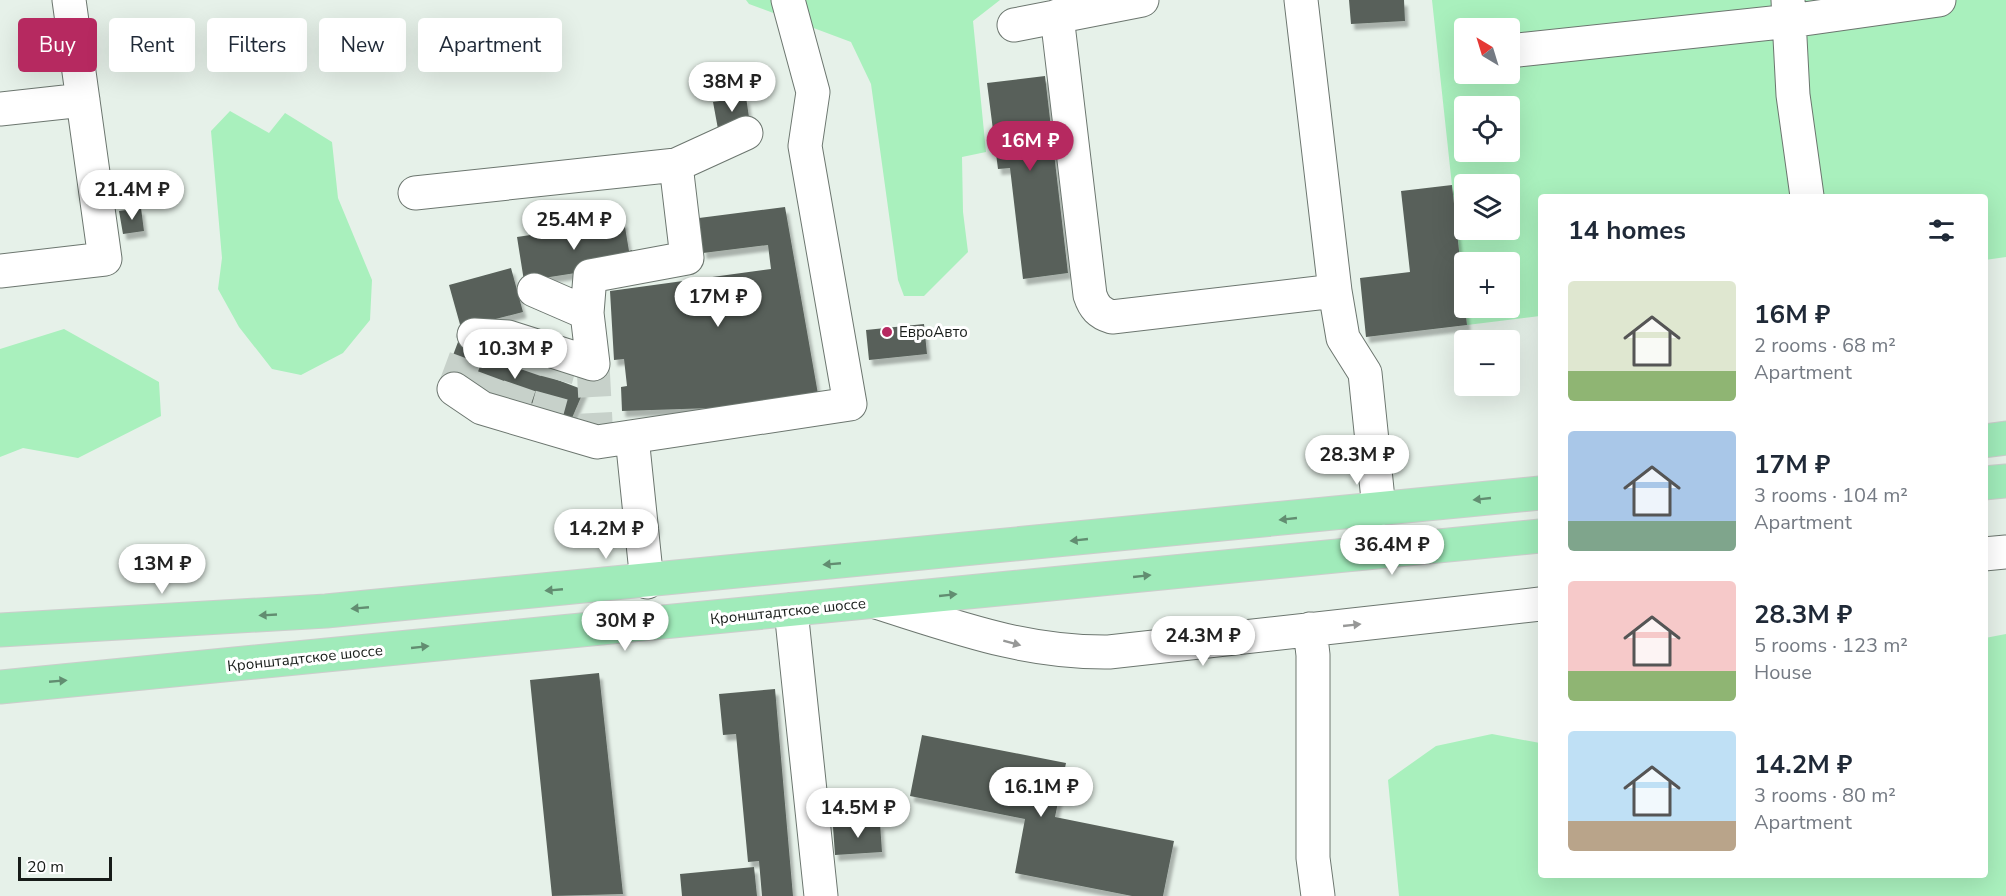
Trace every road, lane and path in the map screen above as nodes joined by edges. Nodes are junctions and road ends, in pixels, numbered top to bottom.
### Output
1 (69, 0) edge
2 (788, 0) edge
3 (1142, 0) edge
4 (1301, 0) edge
5 (1939, 0) edge
6 (1789, 10) edge
7 (1057, 16) junction
8 (1014, 25) dead end
9 (1520, 49) edge
10 (83, 100) junction
11 (0, 109) edge
12 (746, 133) dead end
13 (676, 165) junction
14 (415, 193) dead end
15 (1808, 194) edge
16 (0, 271) edge
17 (534, 290) dead end
18 (1335, 291) junction
19 (587, 313) junction
20 (474, 336) dead end
21 (454, 390) dead end
22 (632, 437) junction
23 (2006, 438) edge
24 (1988, 440) edge
25 (2006, 481) edge
26 (1988, 483) edge
27 (1538, 493) edge
28 (1379, 509) junction
29 (1538, 536) edge
30 (2006, 552) edge
31 (1988, 554) edge
32 (647, 582) junction
33 (876, 602) junction
34 (1538, 604) edge
35 (791, 610) junction
36 (1310, 629) junction
37 (0, 630) edge
38 (0, 687) edge
39 (821, 896) edge
40 (1318, 896) edge

1 - 10 street
2 - 22 street
3 - 7 street
4 - 18 street
5 - 6 street
6 - 9 street
6 - 15 street
7 - 8 street
7 - 18 street
10 - 11 street
10 - 16 street
12 - 13 street
13 - 14 street
13 - 19 street
17 - 19 street
18 - 28 street
19 - 20 street
21 - 22 street
22 - 32 street
23 - 24 main road
25 - 26 main road
27 -> 28 main road
28 -> 32 main road
33 -> 29 main road, Кронштадтское шоссе
30 - 31 street
32 -> 37 main road
33 - 35 main road, Кронштадтское шоссе
33 -> 36 street
36 -> 34 street
38 -> 35 main road, Кронштадтское шоссе
35 - 39 street
36 - 40 street

